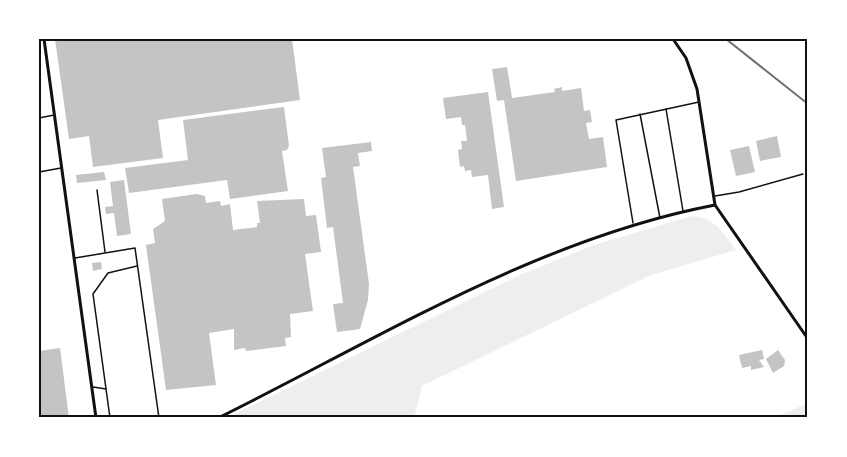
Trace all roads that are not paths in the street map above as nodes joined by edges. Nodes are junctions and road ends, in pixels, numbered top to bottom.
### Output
1 (44, 39) edge
2 (673, 39) edge
3 (700, 102) junction
4 (666, 109) junction
5 (640, 114) junction
6 (55, 115) junction
7 (39, 118) edge
8 (61, 168) junction
9 (39, 172) edge
10 (803, 174) dead end
11 (97, 190) dead end
12 (714, 196) junction
13 (715, 205) junction
14 (683, 212) junction
15 (660, 219) junction
16 (633, 226) junction
17 (105, 253) junction
18 (74, 258) junction
19 (138, 266) junction
20 (808, 339) edge
21 (92, 387) junction
22 (106, 389) junction
23 (96, 418) edge
24 (110, 418) edge
25 (159, 418) edge
26 (218, 418) edge

1 - 6 street
2 - 3 street
3 - 4 lane
3 - 12 street
4 - 5 lane
4 - 14 lane
5 - 15 lane
5 - 16 lane
6 - 7 lane
6 - 8 street
8 - 9 lane
8 - 18 street
10 - 12 lane
11 - 17 lane
12 - 13 street
13 - 14 street
13 - 20 street
14 - 15 street
15 - 16 street
16 - 26 street
17 - 18 lane
17 - 19 lane
18 - 21 street
19 - 22 lane
19 - 25 lane
21 - 22 lane
21 - 23 street
22 - 24 lane

